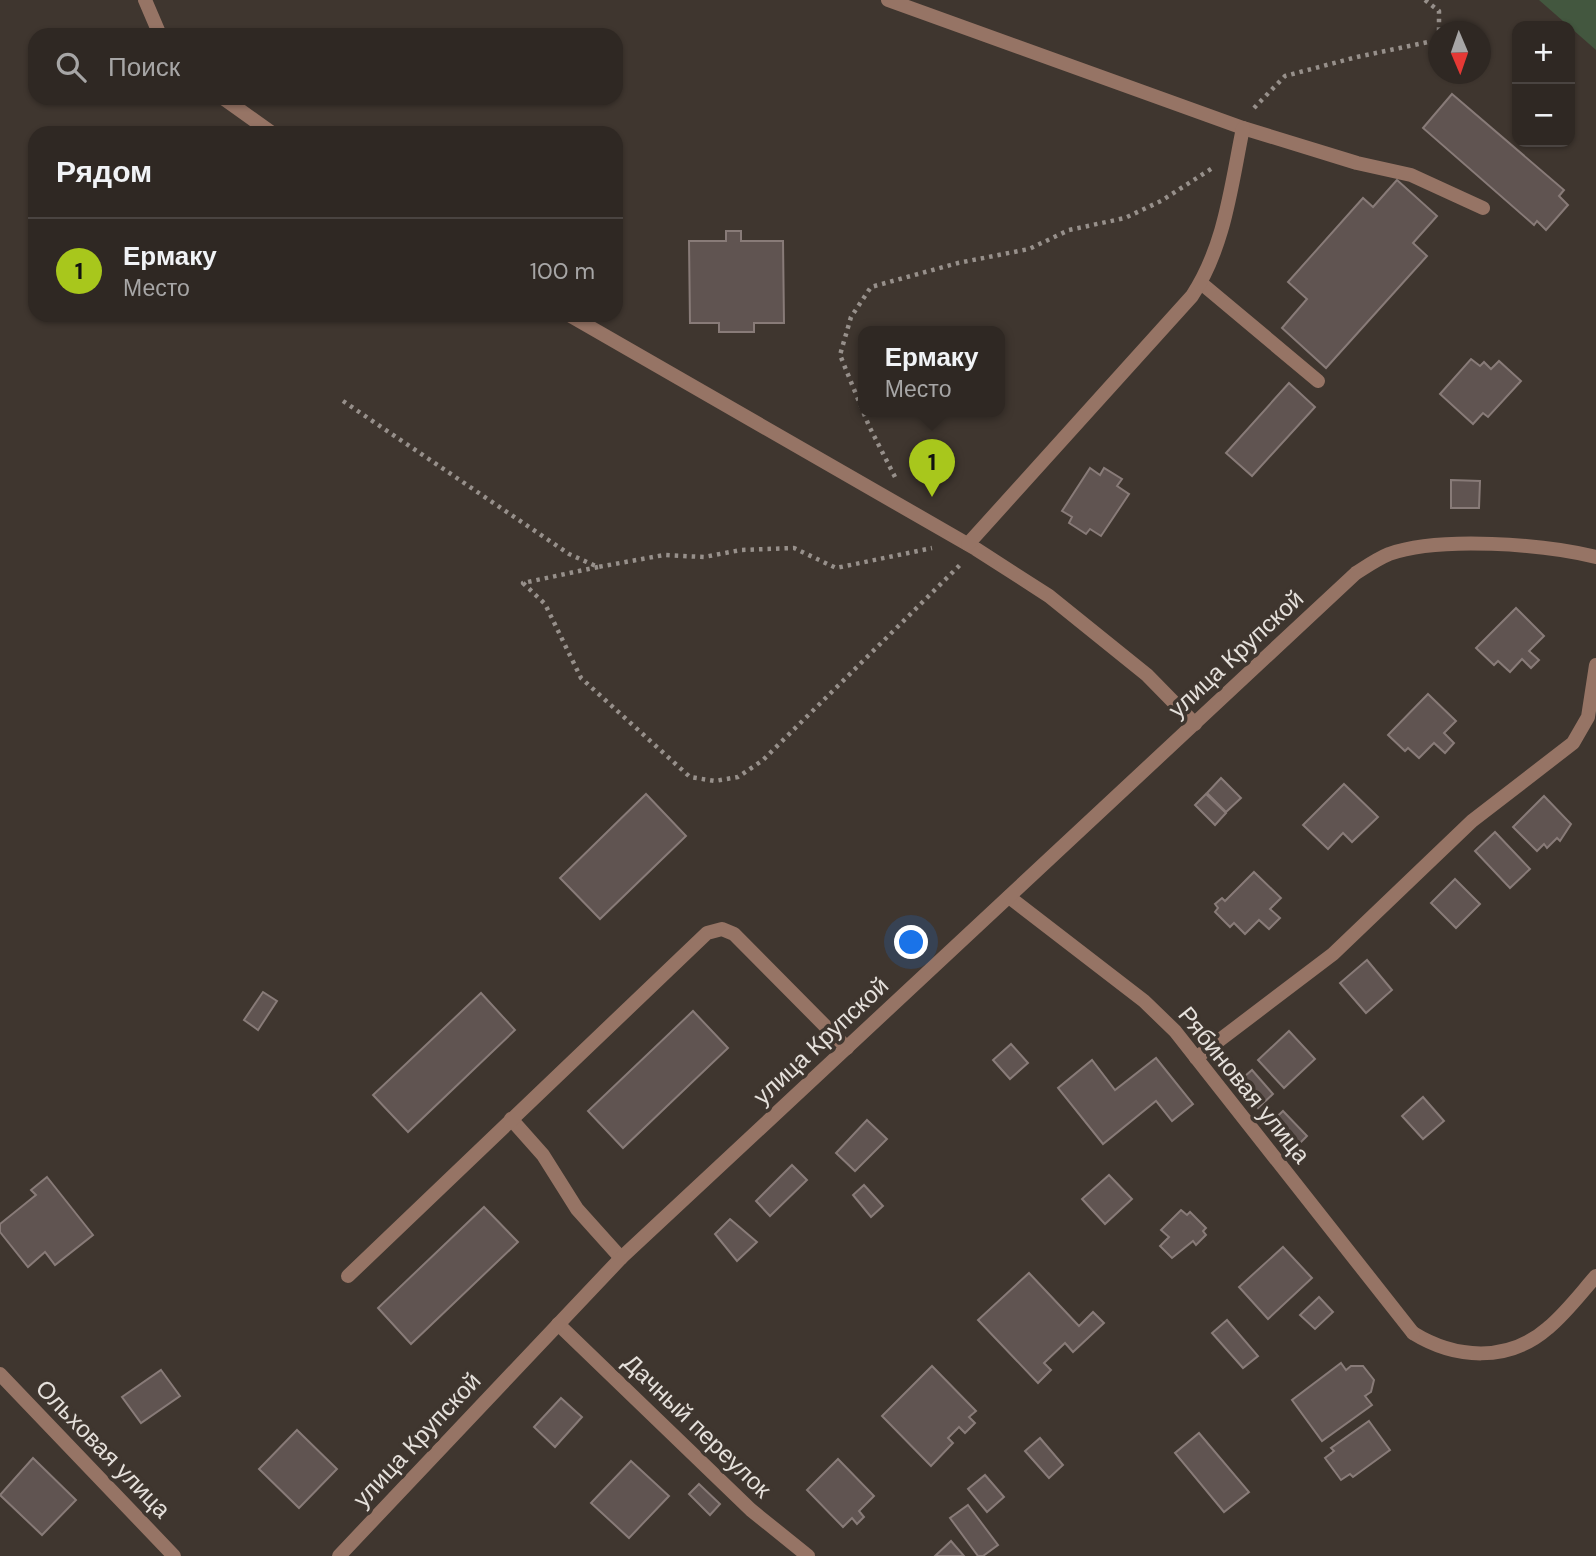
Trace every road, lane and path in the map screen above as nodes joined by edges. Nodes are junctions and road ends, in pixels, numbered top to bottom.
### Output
1 (145, 0) edge
2 (888, 0) edge
3 (1425, 0) edge
4 (1439, 21) edge
5 (157, 28) edge
6 (1428, 42) edge
7 (233, 105) edge
8 (262, 126) edge
9 (1243, 128) junction
10 (1238, 152) junction
11 (1483, 208) dead end
12 (1200, 283) junction
13 (581, 322) edge
14 (1318, 381) dead end
15 (858, 399) edge
16 (343, 401) dead end
17 (865, 417) edge
18 (914, 514) junction
19 (968, 544) junction
20 (1596, 557) edge
21 (598, 568) junction
22 (1596, 665) edge
23 (1195, 724) junction
24 (1009, 897) junction
25 (847, 1048) junction
26 (1196, 1058) junction
27 (511, 1119) junction
28 (621, 1258) junction
29 (348, 1276) dead end
30 (1596, 1276) edge
31 (558, 1324) junction
32 (0, 1374) edge
33 (174, 1556) edge
34 (339, 1556) edge
35 (808, 1556) edge

1 - 5 street
2 - 9 street
3 - 4 path
6 - 9 path
7 - 8 street
9 - 10 street
9 - 11 street
10 - 12 street
10 - 15 path
12 - 14 street
12 - 19 street
13 - 18 street
16 - 21 path
17 - 18 path
18 - 19 street
19 - 21 path
19 - 21 path
19 - 23 street
20 - 23 street, улица Крупской
22 - 26 street
23 - 24 street, улица Крупской
24 - 25 street, улица Крупской
24 - 26 street, Рябиновая улица
25 - 27 street
25 - 28 street, улица Крупской
26 - 30 street, Рябиновая улица
27 - 28 street
27 - 29 street
28 - 31 street, улица Крупской
31 - 34 street, улица Крупской
31 - 35 street, Дачный переулок
32 - 33 street, Ольховая улица

